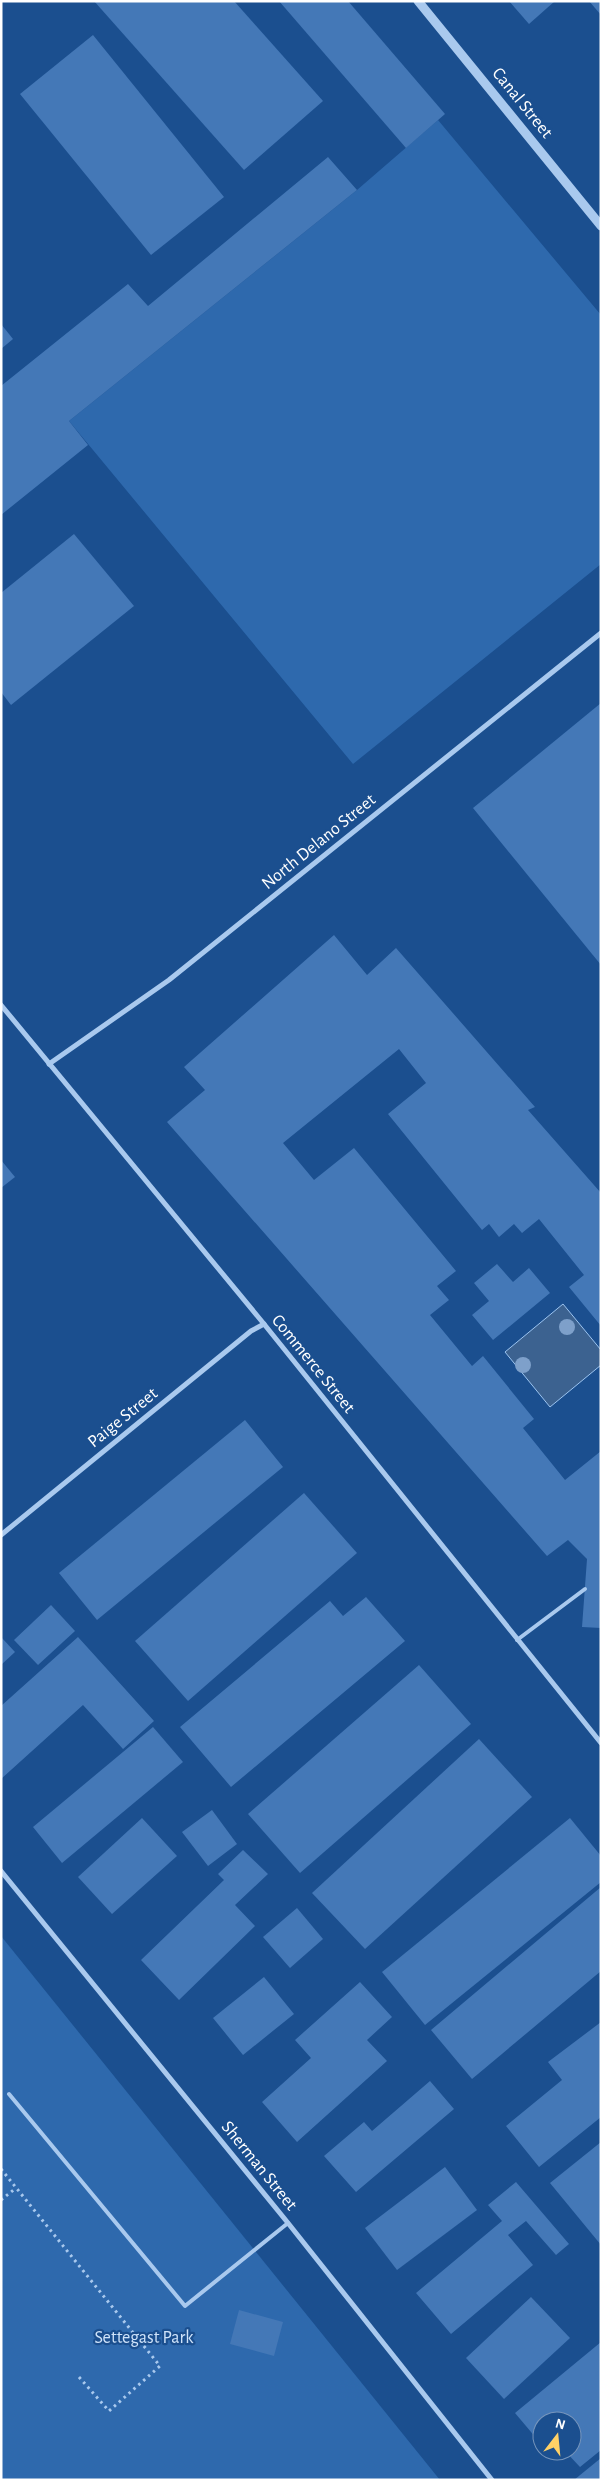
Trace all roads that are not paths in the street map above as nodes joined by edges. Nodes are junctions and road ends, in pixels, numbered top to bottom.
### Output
1 (418, 1) edge
2 (601, 226) edge
3 (601, 633) edge
4 (1, 1005) edge
5 (49, 1064) junction
6 (264, 1324) junction
7 (1, 1535) edge
8 (585, 1589) dead end
9 (517, 1640) junction
10 (601, 1743) edge
11 (1, 1871) edge
12 (9, 2094) dead end
13 (288, 2224) junction
14 (492, 2480) edge

1 - 2 street, Canal Street
3 - 5 street, North Delano Street
4 - 5 street, Commerce Street
5 - 6 street, Commerce Street
6 - 7 street, Paige Street
6 - 9 street, Commerce Street
8 - 9 lane
9 - 10 street, Commerce Street
11 - 13 street, Sherman Street
12 - 13 lane
13 - 14 street, Sherman Street

